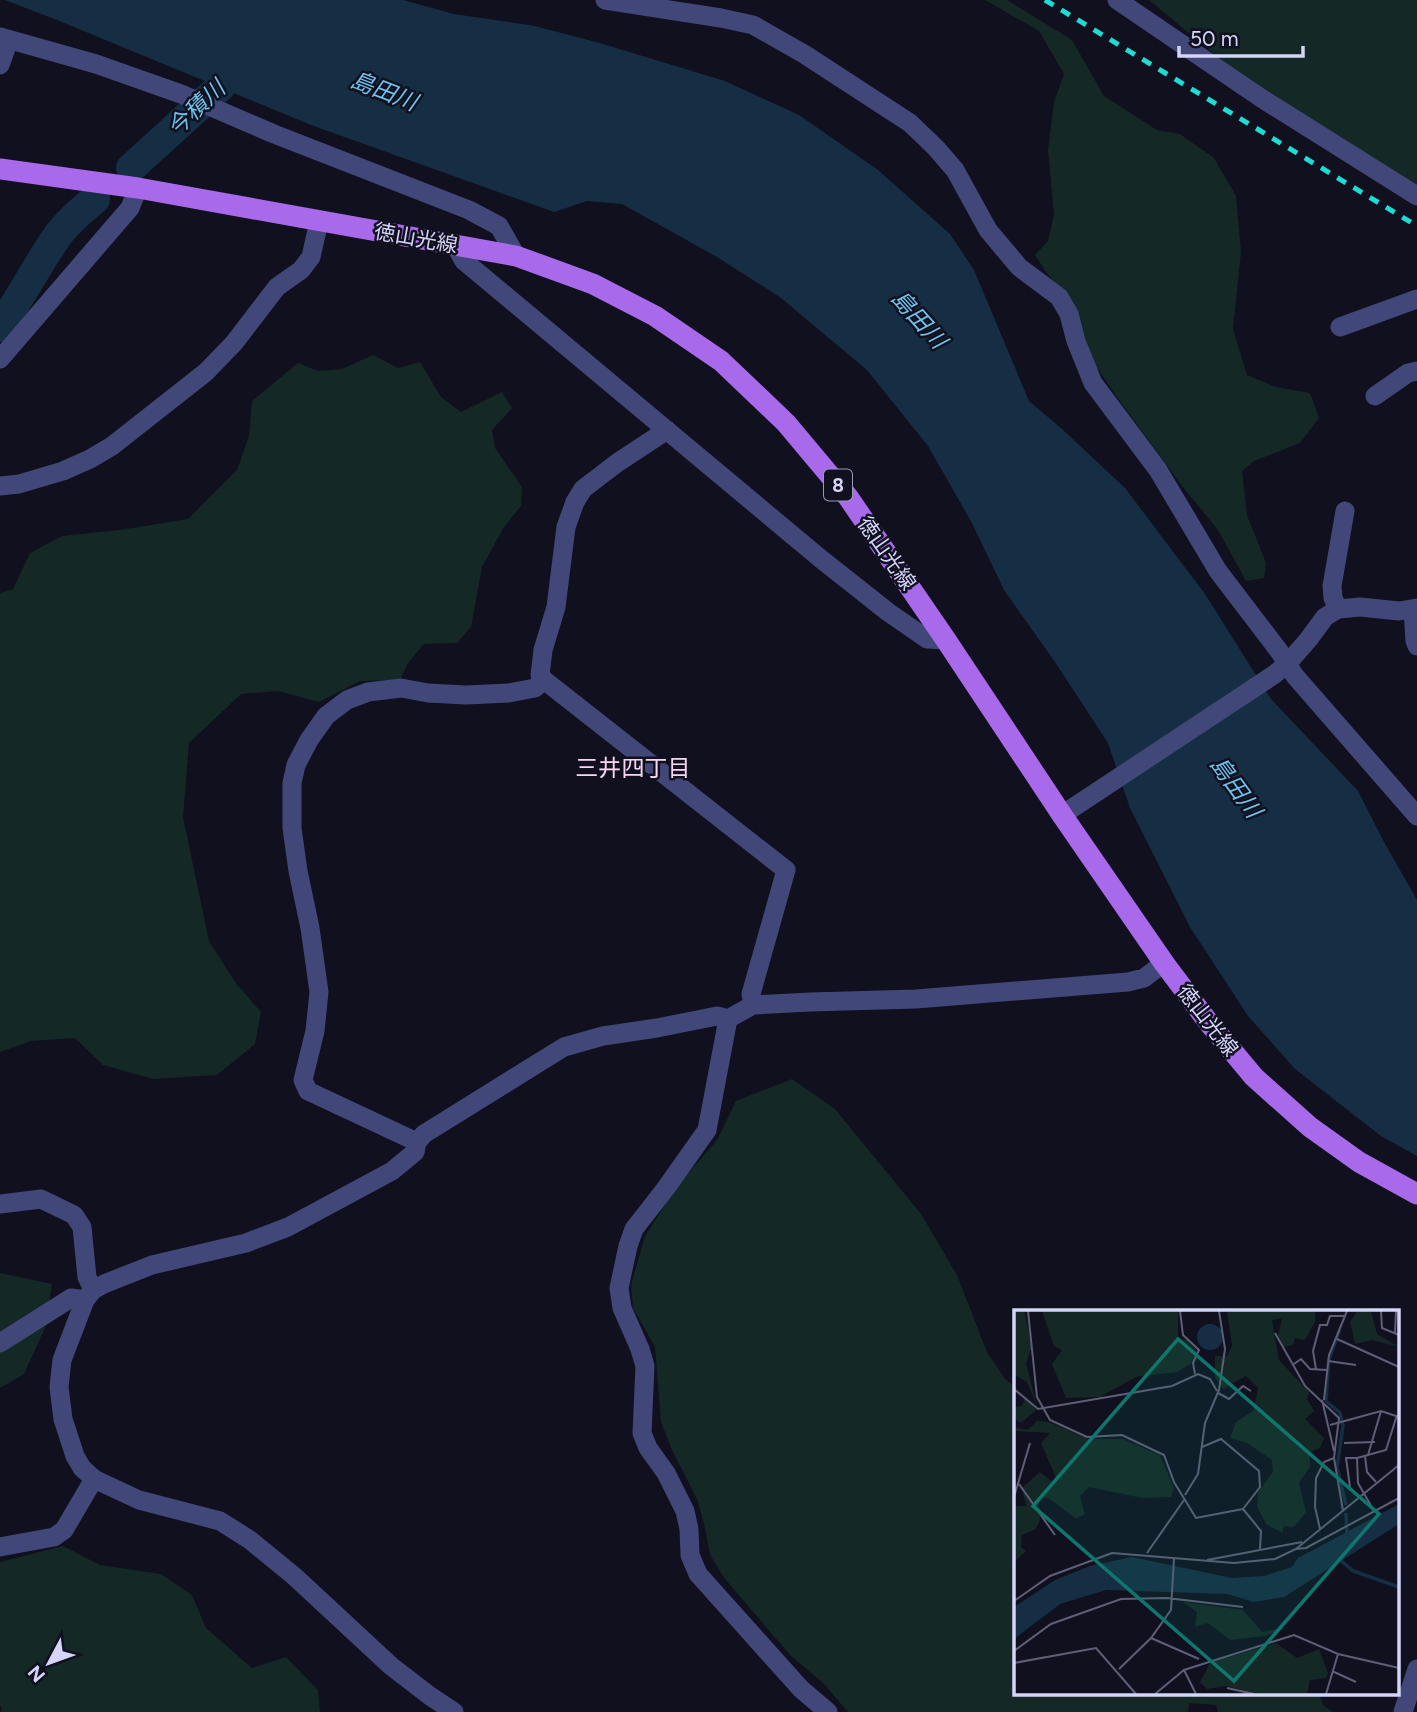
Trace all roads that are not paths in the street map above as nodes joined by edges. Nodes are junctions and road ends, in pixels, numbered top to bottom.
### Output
1 (605, 0) edge
2 (1117, 0) edge
3 (4, 38) edge
4 (0, 65) edge
5 (0, 169) edge
6 (138, 188) junction
7 (1417, 196) edge
8 (319, 221) junction
9 (455, 245) junction
10 (516, 256) junction
11 (1417, 299) edge
12 (1340, 327) dead end
13 (0, 359) edge
14 (1417, 371) edge
15 (1374, 396) dead end
16 (667, 429) junction
17 (0, 486) edge
18 (1345, 511) dead end
19 (1338, 609) junction
20 (1415, 609) edge
21 (946, 640) junction
22 (1417, 646) edge
23 (1281, 669) junction
24 (544, 680) junction
25 (1062, 815) junction
26 (1417, 816) edge
27 (1164, 963) junction
28 (753, 1005) junction
29 (728, 1019) junction
30 (417, 1142) junction
31 (1417, 1194) edge
32 (0, 1204) edge
33 (89, 1295) junction
34 (0, 1343) edge
35 (94, 1479) junction
36 (0, 1547) edge
37 (1417, 1669) edge
38 (454, 1712) edge
39 (828, 1712) edge
40 (1403, 1712) edge

1 - 23 street
2 - 7 street
3 - 4 street
3 - 10 street
5 - 6 main road, 徳山光線 / 8
6 - 8 main road, 徳山光線 / 8
6 - 13 street
8 - 9 main road, 徳山光線 / 8
8 - 17 street
9 - 10 main road, 徳山光線 / 8
9 - 16 street
10 - 21 main road, 徳山光線 / 8
11 - 12 street
14 - 15 street
16 - 21 street
16 - 24 street
18 - 19 street
19 - 20 street
19 - 23 street
20 - 22 street
21 - 25 main road, 徳山光線 / 8
23 - 25 street
23 - 26 street
24 - 28 street
24 - 30 street
25 - 27 main road, 徳山光線 / 8
27 - 28 street
27 - 31 main road, 徳山光線 / 8
28 - 29 street
29 - 30 street
29 - 39 street
30 - 33 street
32 - 33 street
33 - 34 street
33 - 35 street
35 - 36 street
35 - 38 street
37 - 40 street

